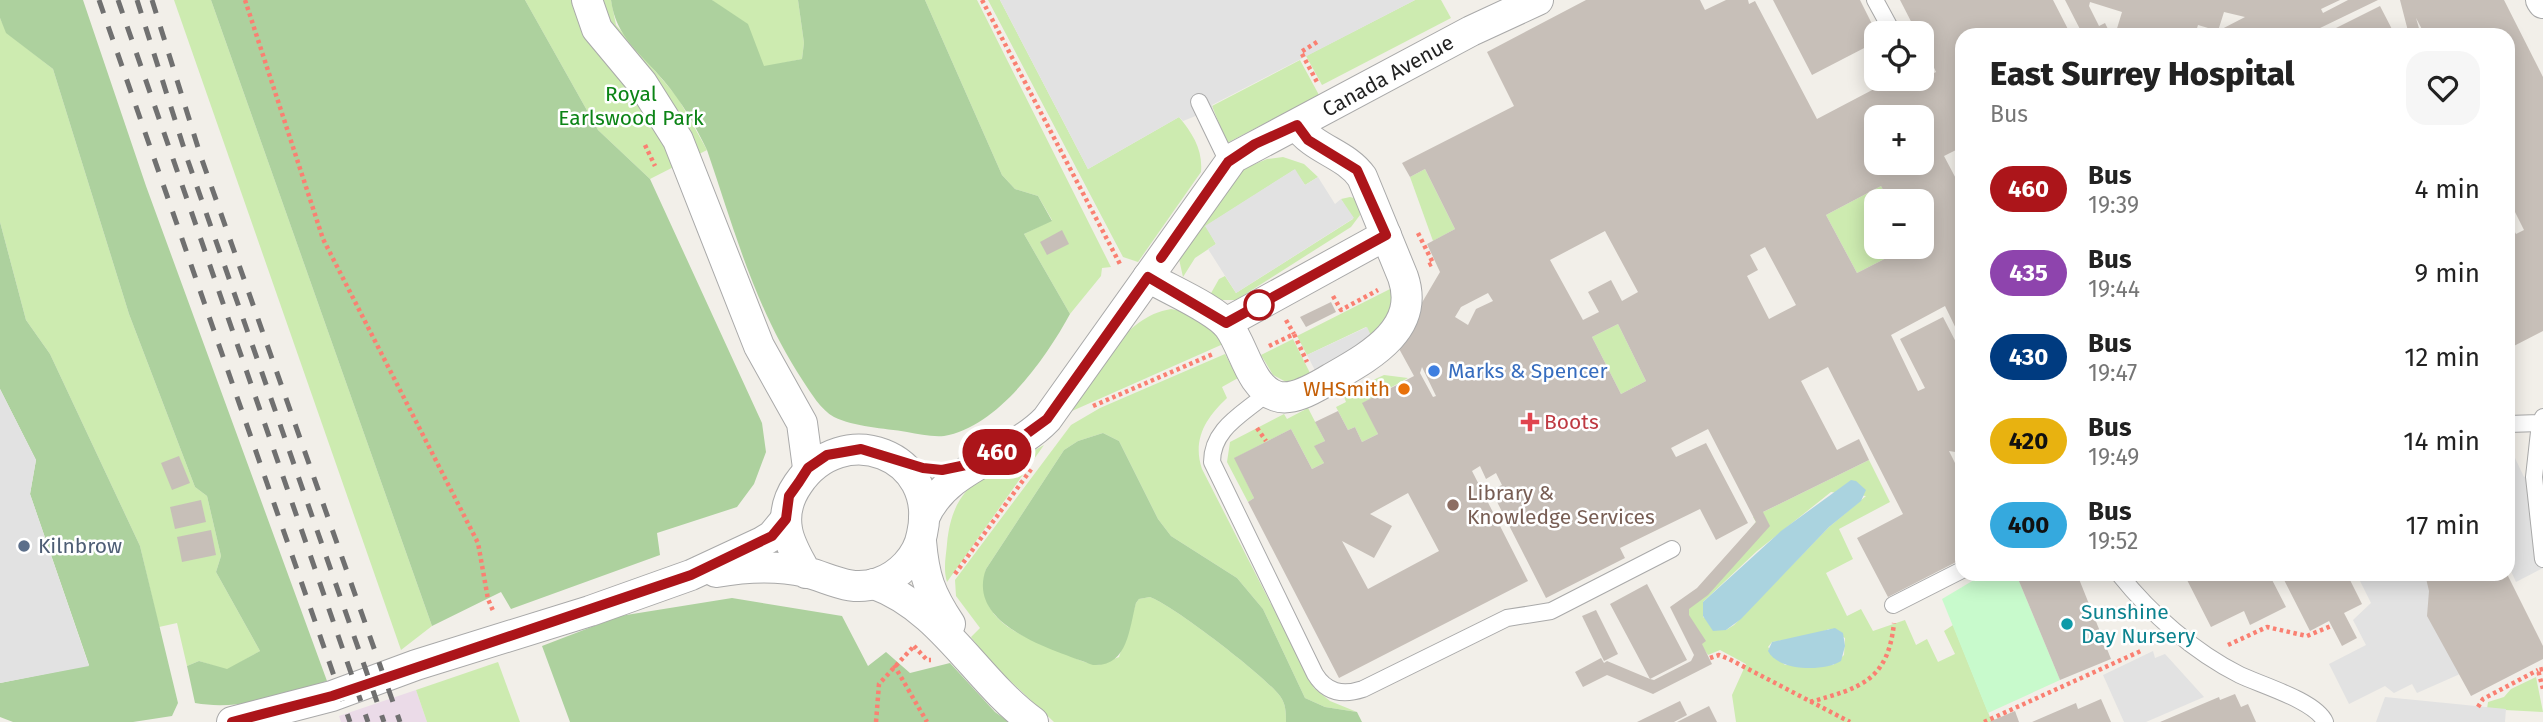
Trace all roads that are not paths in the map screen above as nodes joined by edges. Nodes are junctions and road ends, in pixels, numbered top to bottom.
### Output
1 (587, 0) edge
2 (1538, 0) edge
3 (1875, 0) edge
4 (1886, 21) edge
5 (1199, 102) dead end
6 (1297, 125) junction
7 (1228, 162) junction
8 (1386, 235) junction
9 (1146, 280) junction
10 (1226, 323) junction
11 (759, 346) junction
12 (1268, 392) junction
13 (2542, 420) edge
14 (2515, 423) edge
15 (1007, 448) junction
16 (849, 449) junction
17 (896, 460) junction
18 (808, 468) junction
19 (786, 519) junction
20 (923, 529) junction
21 (1672, 549) dead end
22 (2543, 559) edge
23 (806, 573) junction
24 (1955, 574) edge
25 (691, 575) junction
26 (2125, 581) edge
27 (874, 584) junction
28 (1893, 605) road end
29 (977, 665) junction
30 (232, 722) edge
31 (1033, 722) edge
32 (2325, 722) edge

1 - 11 street
2 - 6 street, Canada Avenue
3 - 4 lane
5 - 7 lane
6 - 7 street, Canada Avenue
6 - 8 street
7 - 9 street, Canada Avenue
8 - 10 street
8 - 12 street
9 - 10 street
9 - 15 street, Canada Avenue
10 - 12 street
11 - 16 street
11 - 18 street
12 - 21 lane
13 - 14 lane
13 - 22 lane
15 - 17 street, Canada Avenue
15 - 20 street, Canada Avenue
16 - 17 street
16 - 18 street
17 - 20 street
18 - 19 street
19 - 23 street
19 - 25 street
20 - 27 street
20 - 29 street
23 - 25 street
23 - 27 street
24 - 28 lane
25 - 30 street
26 - 32 lane
27 - 29 street
29 - 31 street

